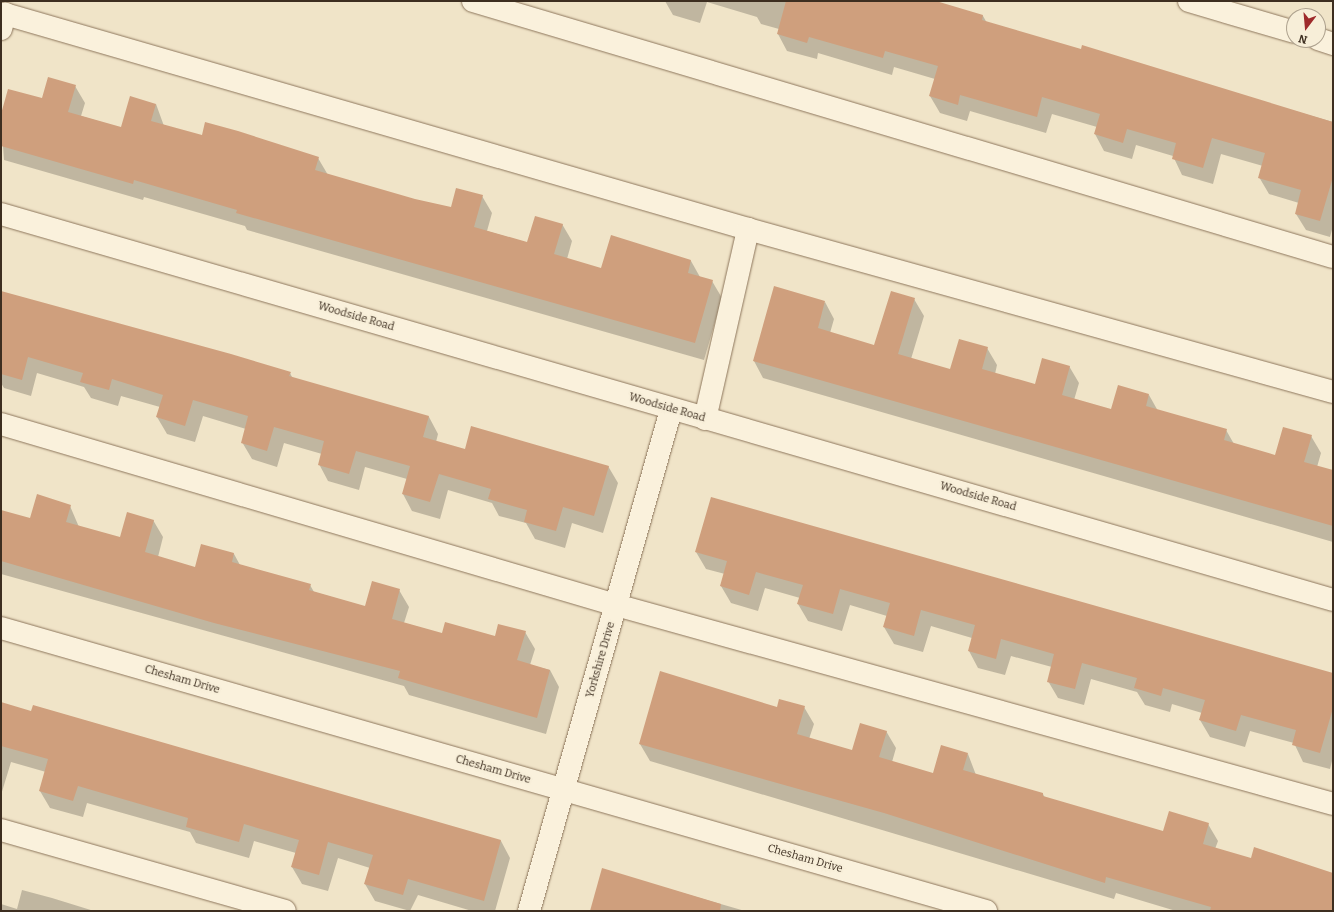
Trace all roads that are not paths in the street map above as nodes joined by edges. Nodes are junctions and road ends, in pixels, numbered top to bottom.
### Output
1 (473, 1) edge
2 (1189, 1) edge
3 (1, 29) edge
4 (1286, 30) edge
5 (1, 214) edge
6 (748, 229) junction
7 (1333, 257) edge
8 (1333, 392) edge
9 (671, 410) junction
10 (705, 419) junction
11 (1, 424) edge
12 (1333, 600) edge
13 (616, 605) junction
14 (1, 628) edge
15 (564, 790) junction
16 (1333, 804) edge
17 (1, 830) edge
18 (285, 911) edge
19 (529, 911) edge
20 (986, 911) edge

1 - 7 street
2 - 4 street
3 - 6 street
5 - 9 street, Woodside Road
6 - 8 street
6 - 10 street
9 - 10 street, Woodside Road
9 - 13 street, Yorkshire Drive
10 - 12 street, Woodside Road
11 - 13 street
13 - 15 street, Yorkshire Drive
13 - 16 street
14 - 15 street, Chesham Drive
15 - 19 street, Yorkshire Drive
15 - 20 street, Chesham Drive
17 - 18 street

